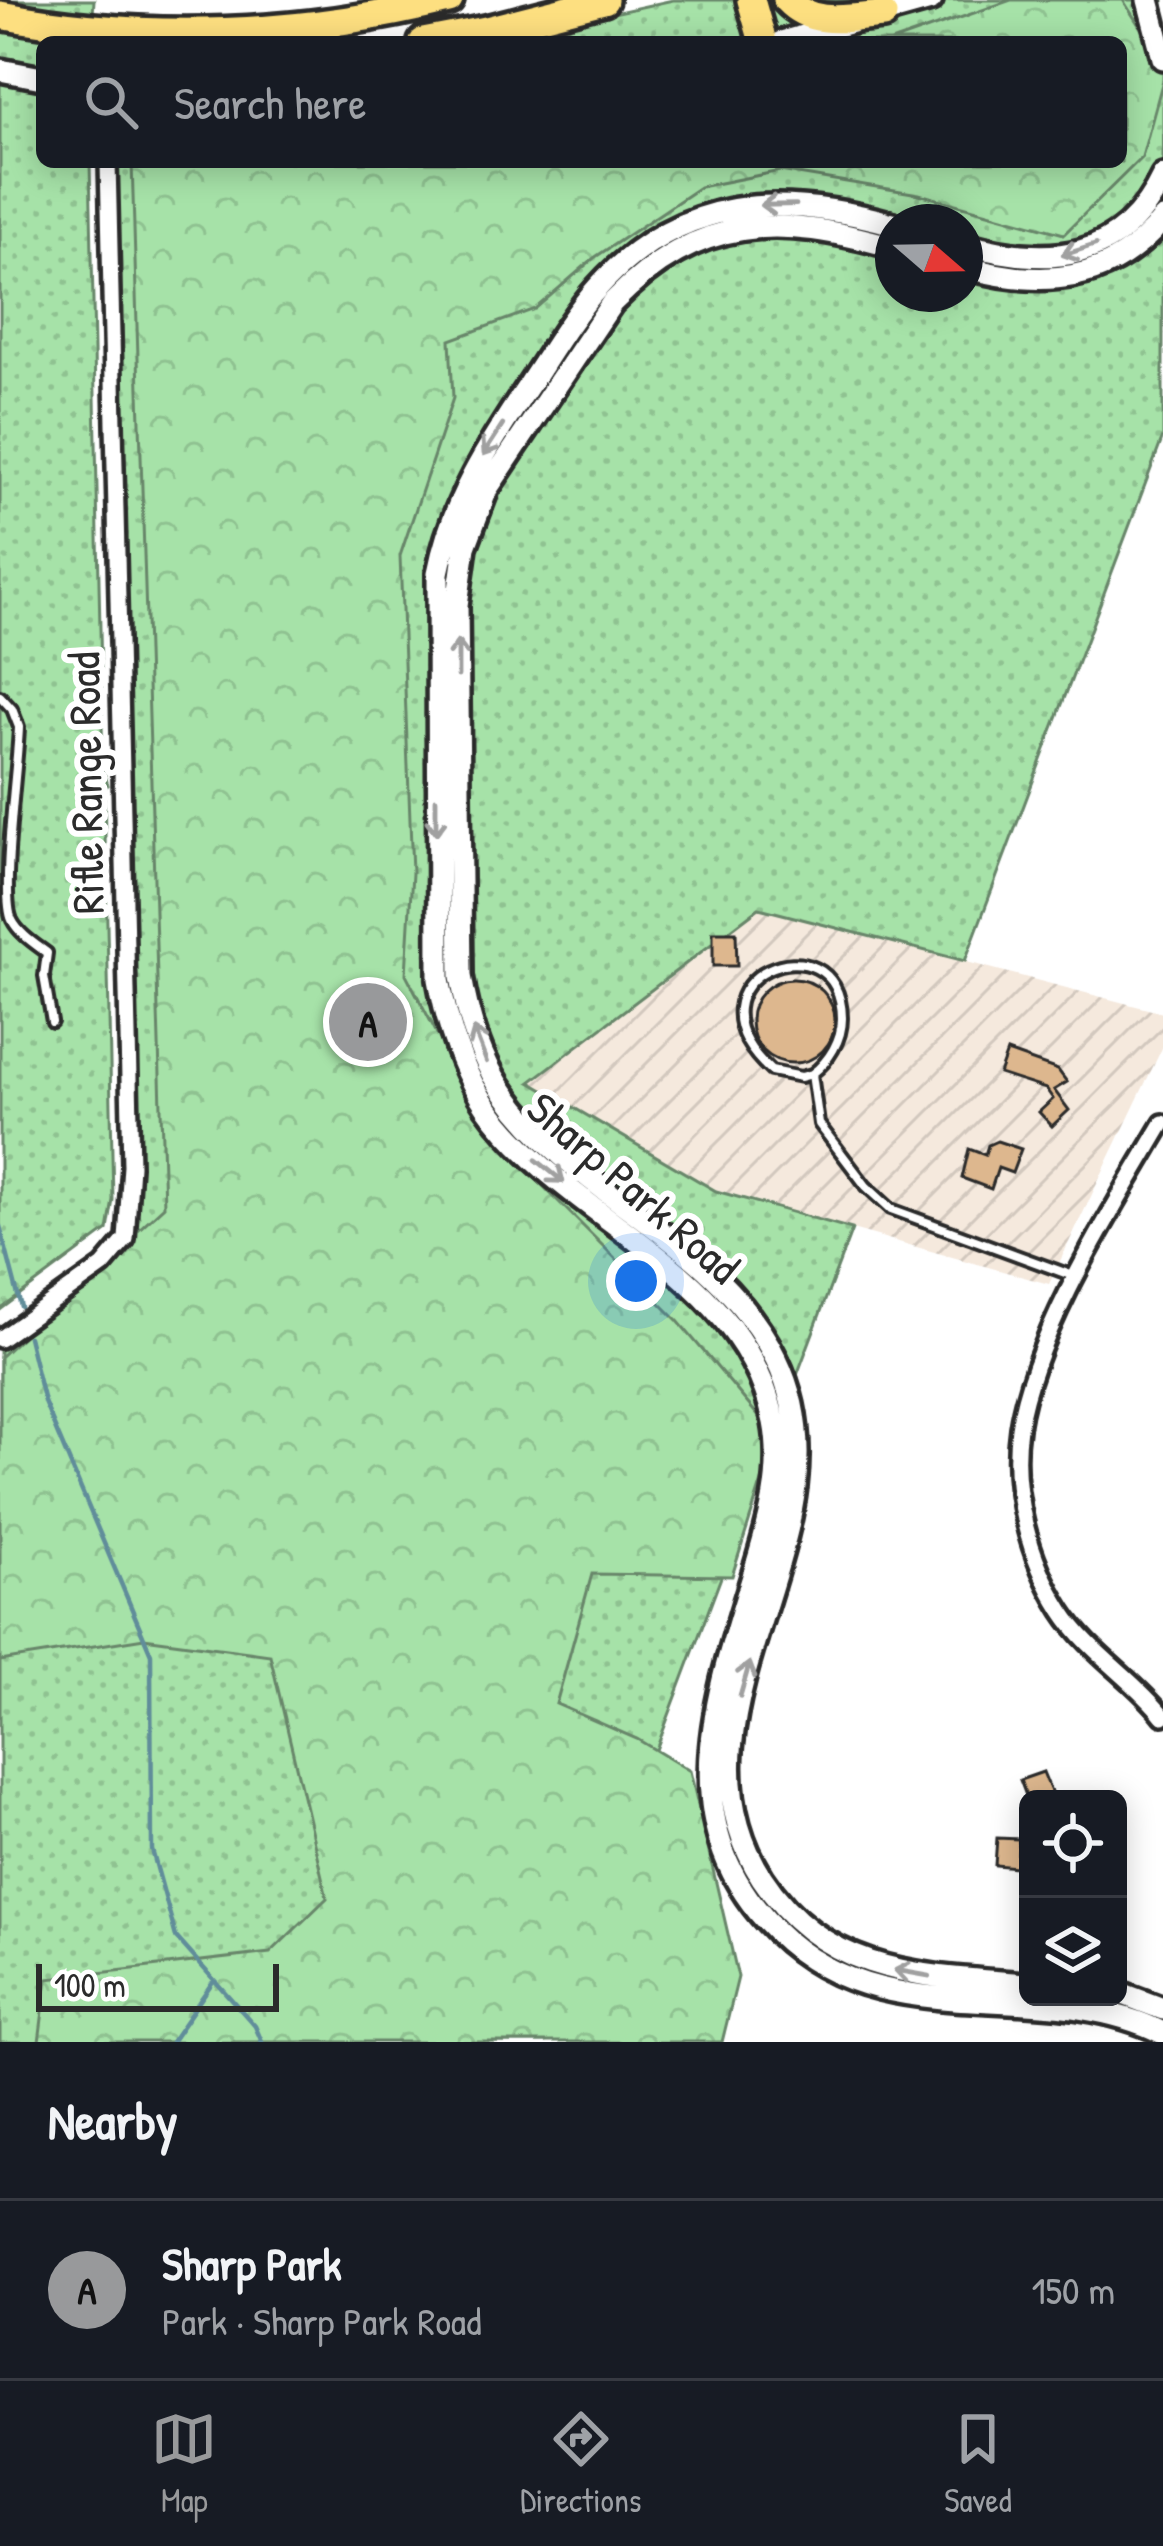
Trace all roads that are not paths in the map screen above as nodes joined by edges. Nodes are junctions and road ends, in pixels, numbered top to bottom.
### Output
1 (449, 0) edge
2 (604, 0) edge
3 (751, 0) edge
4 (786, 0) edge
5 (931, 0) edge
6 (1136, 0) edge
7 (1148, 0) edge
8 (0, 15) edge
9 (884, 15) junction
10 (118, 30) junction
11 (1155, 32) junction
12 (138, 36) edge
13 (449, 36) edge
14 (761, 36) edge
15 (789, 36) edge
16 (804, 36) edge
17 (1163, 58) edge
18 (0, 70) edge
19 (36, 77) edge
20 (108, 168) edge
21 (1163, 176) edge
22 (1163, 218) edge
23 (875, 219) edge
24 (875, 242) edge
25 (983, 248) edge
26 (983, 271) edge
27 (0, 697) edge
28 (52, 1022) dead end
29 (812, 1074) junction
30 (1163, 1123) edge
31 (1077, 1277) junction
32 (0, 1340) edge
33 (1163, 1716) edge
34 (1019, 1983) edge
35 (1127, 1995) edge
36 (1163, 2009) edge
37 (1163, 2033) edge

1 - 10 highway
2 - 13 highway
3 - 14 highway
4 - 9 highway
4 - 15 highway
5 - 9 main road
6 - 11 main road
7 - 11 main road
8 - 10 highway
9 - 16 main road
10 - 12 highway
11 - 17 main road
18 - 19 main road
20 - 32 street, Rifle Range Road
21 -> 25 main road
22 - 26 main road
23 -> 37 main road, Sharp Park Road
34 -> 24 main road, Sharp Park Road
27 - 28 lane
29 - 29 lane
29 - 31 lane
30 - 31 street
31 - 33 street
35 - 36 main road

